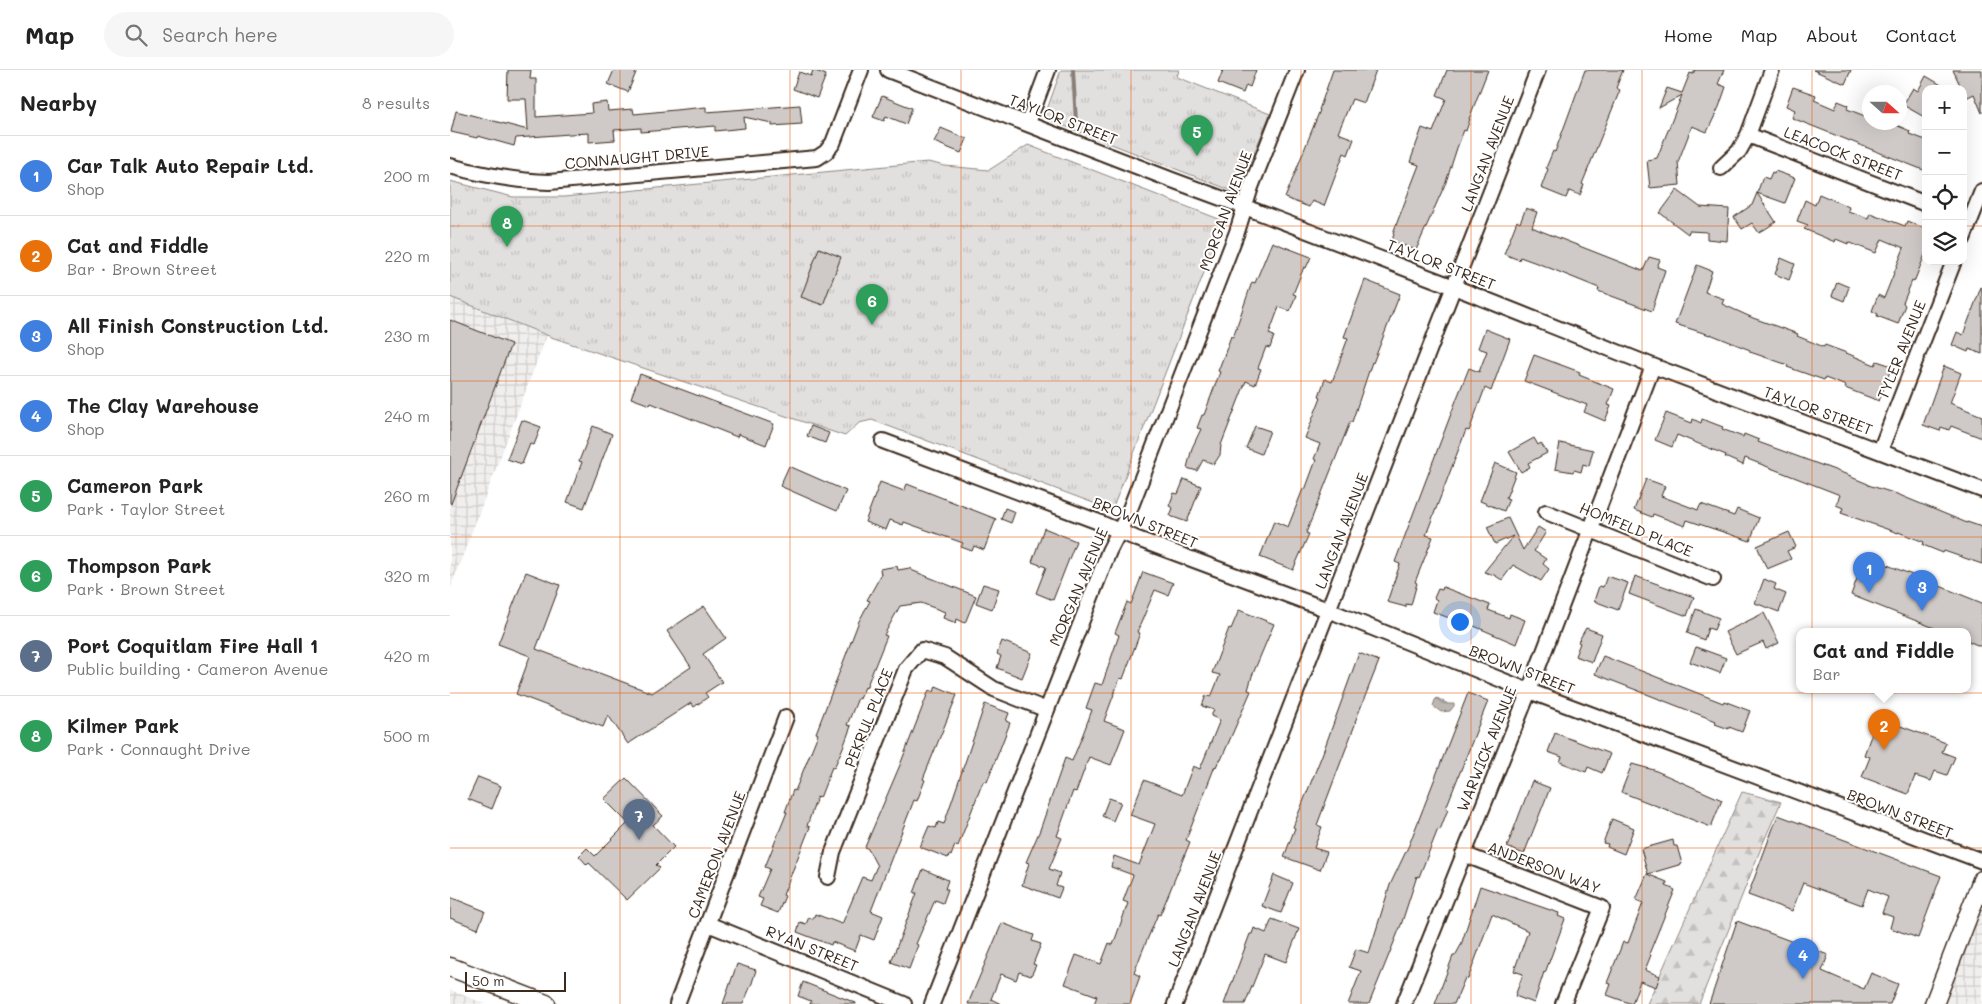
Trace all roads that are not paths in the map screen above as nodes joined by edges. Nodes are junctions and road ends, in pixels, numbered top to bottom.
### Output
1 (861, 70) edge
2 (888, 70) edge
3 (1048, 70) edge
4 (1297, 70) edge
5 (1538, 70) edge
6 (1772, 70) edge
7 (1028, 123) junction
8 (1748, 135) junction
9 (450, 166) edge
10 (1721, 168) dead end
11 (1982, 191) edge
12 (1922, 202) edge
13 (1245, 207) junction
14 (1967, 220) edge
15 (1952, 265) edge
16 (1454, 287) junction
17 (1653, 366) junction
18 (883, 441) dead end
19 (1880, 451) junction
20 (1982, 490) edge
21 (1546, 512) dead end
22 (1591, 530) junction
23 (1119, 531) junction
24 (1713, 579) dead end
25 (1328, 610) junction
26 (1529, 691) junction
27 (1047, 710) junction
28 (786, 717) dead end
29 (1463, 854) junction
30 (1982, 862) edge
31 (828, 877) dead end
32 (1982, 880) edge
33 (708, 924) junction
34 (450, 967) edge
35 (546, 1004) edge
36 (677, 1004) edge
37 (904, 1004) edge
38 (932, 1004) edge
39 (1175, 1004) edge
40 (1404, 1004) edge
41 (1563, 1004) edge
42 (1934, 1004) edge

1 - 9 street, CONNAUGHT DRIVE
2 - 7 street, TAYLOR STREET
3 - 7 street
4 - 13 street, MORGAN AVENUE
5 - 16 street, LANGAN AVENUE
6 - 8 street
7 - 13 street, TAYLOR STREET
8 - 10 street
8 - 12 street, LEACOCK STREET
11 - 14 street
13 - 16 street, TAYLOR STREET
13 - 23 street, MORGAN AVENUE
15 - 19 street, TYLER AVENUE
16 - 17 street, TAYLOR STREET
16 - 25 street, LANGAN AVENUE
17 - 19 street, TAYLOR STREET
17 - 22 street, WARWICK AVENUE
18 - 23 street, BROWN STREET
19 - 20 street, TAYLOR STREET
21 - 22 street, HOMFELD PLACE
22 - 24 street, HOMFELD PLACE
22 - 26 street, WARWICK AVENUE
23 - 25 street, BROWN STREET
23 - 27 street, MORGAN AVENUE
25 - 26 street, BROWN STREET
25 - 39 street, LANGAN AVENUE
26 - 29 street, WARWICK AVENUE
26 - 30 street, BROWN STREET
27 - 31 street, PEKRUL PLACE
27 - 38 street, MORGAN AVENUE
28 - 33 street, CAMERON AVENUE
29 - 40 street, WARWICK AVENUE
29 - 41 street, ANDERSON WAY
32 - 42 main road
33 - 36 street, CAMERON AVENUE
33 - 37 street, RYAN STREET
34 - 35 main road

